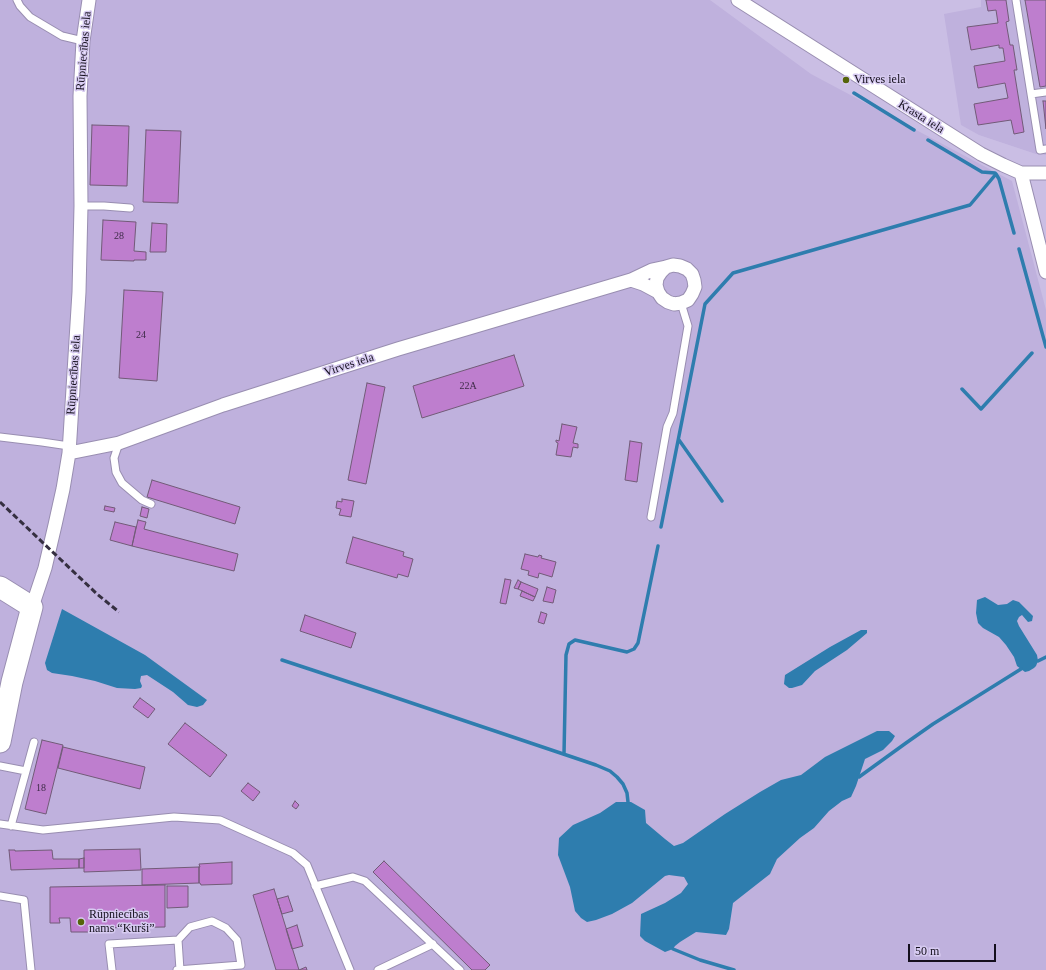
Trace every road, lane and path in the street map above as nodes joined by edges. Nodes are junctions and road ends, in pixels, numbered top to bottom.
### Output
1 (17, 0) edge
2 (89, 0) edge
3 (738, 0) edge
4 (1016, 0) edge
5 (83, 41) junction
6 (1046, 92) edge
7 (1030, 94) junction
8 (1046, 149) edge
9 (1021, 172) junction
10 (1046, 173) edge
11 (81, 206) junction
12 (130, 208) dead end
13 (666, 268) junction
14 (1046, 272) edge
15 (631, 280) junction
16 (658, 292) junction
17 (681, 303) junction
18 (0, 437) edge
19 (119, 443) junction
20 (69, 450) junction
21 (151, 504) dead end
22 (651, 517) dead end
23 (0, 588) edge
24 (32, 607) junction
25 (0, 742) edge
26 (34, 742) dead end
27 (0, 766) edge
28 (26, 771) junction
29 (0, 824) edge
30 (12, 826) junction
31 (316, 886) junction
32 (0, 896) edge
33 (178, 940) junction
34 (433, 944) junction
35 (32, 970) edge
36 (112, 970) edge
37 (178, 970) edge
38 (350, 970) edge
39 (378, 970) edge
40 (460, 970) edge

1 - 5 lane
2 - 5 street, Rūpniecības iela
3 - 9 street, Krasta iela
4 - 7 lane
5 - 11 street, Rūpniecības iela
6 - 7 lane
7 - 8 lane
9 - 10 street
9 - 14 street
11 - 12 lane
11 - 20 street, Rūpniecības iela
13 - 15 street, Virves iela
13 - 16 street
13 - 17 street, Virves iela
15 - 16 street
15 - 19 street, Virves iela
16 - 17 street
17 - 22 lane
18 - 20 lane
19 - 20 street, Virves iela
19 - 21 lane
20 - 24 street, Rūpniecības iela
23 - 24 main road
24 - 25 main road, Rūpniecības iela
26 - 28 lane
27 - 28 lane
28 - 30 lane
29 - 30 lane
30 - 31 lane
31 - 34 lane
31 - 38 lane
32 - 35 lane
33 - 36 lane
33 - 37 lane
33 - 37 lane
34 - 39 lane
34 - 40 lane

